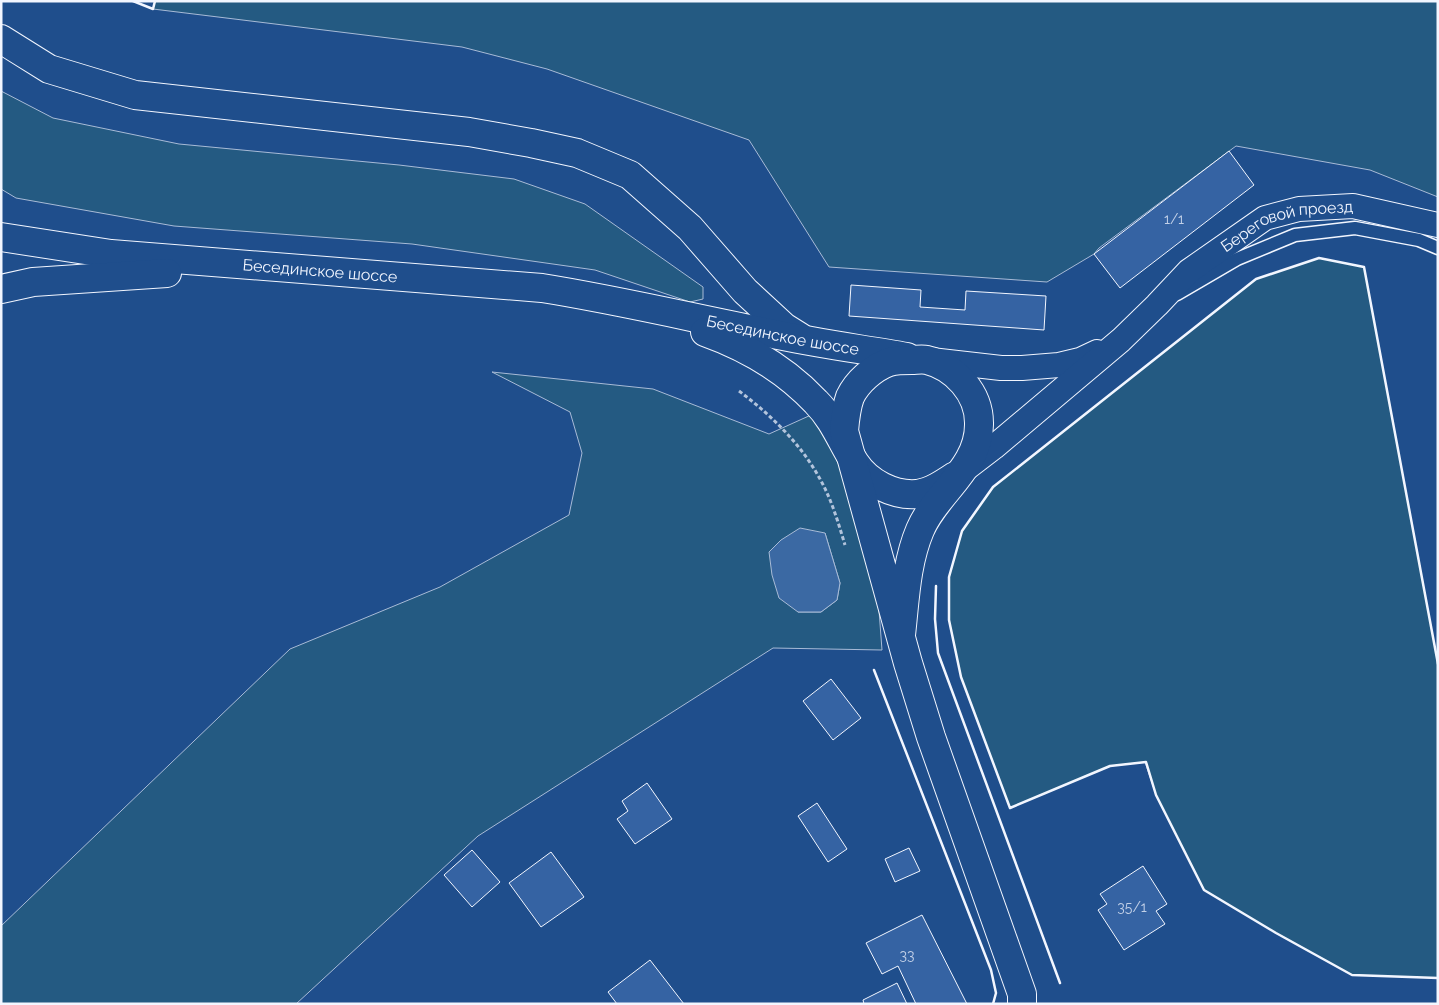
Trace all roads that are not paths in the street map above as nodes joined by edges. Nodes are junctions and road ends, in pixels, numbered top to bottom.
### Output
1 (1, 39) edge
2 (1438, 225) edge
3 (1, 237) edge
4 (1438, 248) edge
5 (271, 268) junction
6 (1, 289) edge
7 (1158, 305) junction
8 (639, 307) junction
9 (806, 340) junction
10 (1121, 340) junction
11 (926, 360) junction
12 (848, 448) junction
13 (964, 470) junction
14 (901, 635) junction
15 (1022, 1004) edge

1 - 9 street
2 - 7 street, Береговой проезд
3 - 5 street, Бесединское шоссе
4 - 7 lane
5 - 6 street
5 - 8 street, Бесединское шоссе
7 - 10 street, Береговой проезд
8 - 9 street, Бесединское шоссе
8 - 12 street, Бесединское шоссе
9 - 11 street, Бесединское шоссе
10 - 11 street
10 - 13 street
11 - 12 street
11 - 13 street
12 - 13 street
12 - 14 street
13 - 14 street
14 - 15 street

